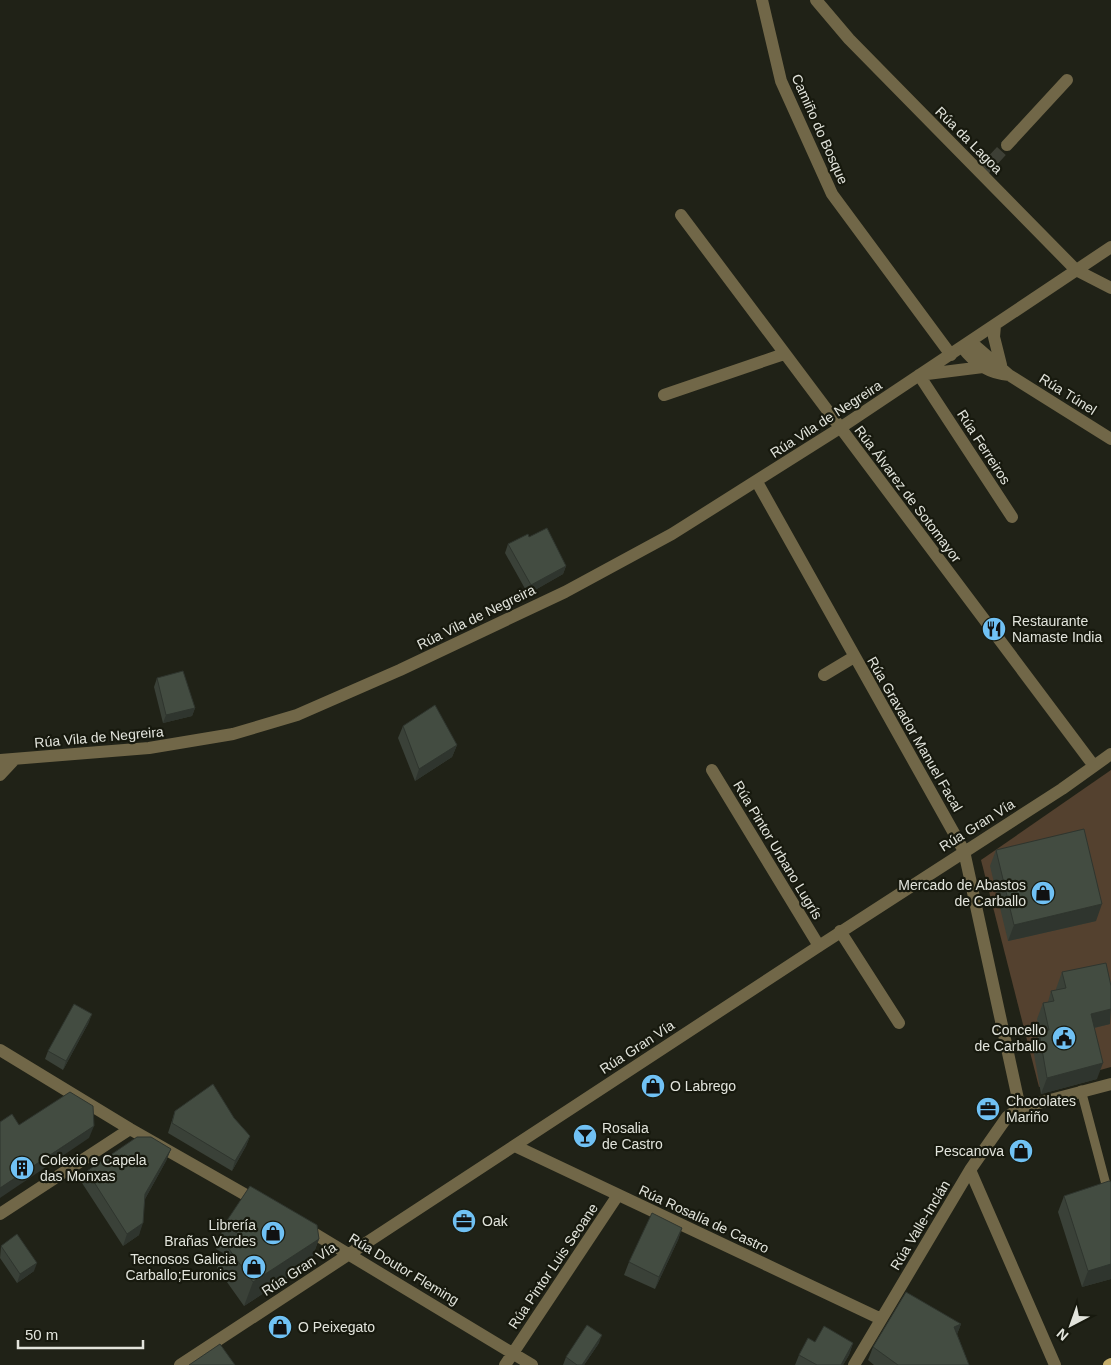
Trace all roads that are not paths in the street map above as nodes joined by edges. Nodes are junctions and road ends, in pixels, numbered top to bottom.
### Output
1 (762, 0) edge
2 (816, 0) edge
3 (1067, 80) dead end
4 (1007, 145) tunnel mouth
5 (681, 215) dead end
6 (1111, 247) edge
7 (1076, 270) junction
8 (1111, 288) edge
9 (995, 325) junction
10 (966, 344) junction
11 (784, 354) junction
12 (951, 355) junction
13 (983, 367) junction
14 (1005, 370) junction
15 (940, 372) junction
16 (918, 376) junction
17 (931, 394) junction
18 (664, 395) dead end
19 (840, 428) junction
20 (1111, 439) edge
21 (757, 482) junction
22 (1012, 517) dead end
23 (854, 657) junction
24 (824, 675) dead end
25 (1111, 754) edge
26 (0, 760) edge
27 (14, 760) junction
28 (1094, 766) junction
29 (712, 770) dead end
30 (0, 775) edge
31 (964, 851) junction
32 (840, 931) junction
33 (819, 946) junction
34 (899, 1023) dead end
35 (0, 1050) edge
36 (1111, 1084) edge
37 (1081, 1090) junction
38 (1020, 1108) junction
39 (130, 1129) junction
40 (515, 1146) junction
41 (970, 1170) junction
42 (618, 1195) junction
43 (1109, 1195) edge
44 (273, 1210) edge
45 (0, 1214) edge
46 (297, 1224) edge
47 (349, 1254) junction
48 (881, 1319) junction
49 (513, 1353) junction
50 (180, 1365) edge
51 (504, 1365) edge
52 (532, 1365) edge
53 (854, 1365) edge
54 (1055, 1365) edge

1 - 12 street, Camiño do Bosque
2 - 7 street, Rúa da Lagoa
3 - 4 street
5 - 11 street, Rúa Álvarez de Sotomayor
6 - 7 street, Rúa Vila de Negreira
7 - 8 street, Rúa da Lagoa
7 - 9 street, Rúa Vila de Negreira
9 - 10 street, Rúa Vila de Negreira
9 - 14 street
10 - 12 street, Rúa Vila de Negreira
10 - 13 street, Rúa Túnel
10 - 14 street, Rúa Túnel
11 - 18 street
11 - 19 street, Rúa Álvarez de Sotomayor
12 - 16 street, Rúa Vila de Negreira
13 - 14 street, Rúa Túnel
13 - 15 street, Rúa Vila de Negreira
14 - 20 street, Rúa Túnel
15 - 16 street, Rúa Vila de Negreira
15 - 17 street
16 - 17 street, Rúa Ferreiros
16 - 19 street, Rúa Vila de Negreira
17 - 22 street, Rúa Ferreiros
19 - 21 street, Rúa Vila de Negreira
19 - 28 street, Rúa Álvarez de Sotomayor
21 - 23 street, Rúa Gravador Manuel Facal
21 - 27 street, Rúa Vila de Negreira
23 - 24 street, Rúa Gravador Manuel Facal
23 - 31 street, Rúa Gravador Manuel Facal
25 - 28 street, Rúa Gran Vía
26 - 27 street, Rúa Vila de Negreira
27 - 30 street
28 - 31 street, Rúa Gran Vía
29 - 33 street, Rúa Pintor Urbano Lugrís
31 - 32 street, Rúa Gran Vía
31 - 38 street, Rúa Gravador Manuel Facal
32 - 33 street, Rúa Gran Vía
32 - 34 street
33 - 40 street, Rúa Gran Vía
35 - 39 street
36 - 37 street
37 - 38 street
37 - 43 lane
38 - 41 street, Rúa Valle-Inclán
39 - 44 street
39 - 45 street
40 - 42 street, Rúa Rosalía de Castro
40 - 47 street, Rúa Gran Vía
41 - 48 street, Rúa Valle-Inclán
41 - 54 street
42 - 48 street, Rúa Rosalía de Castro
42 - 49 street, Rúa Pintor Luis Seoane
46 - 47 street, Rúa Doutor Fleming
47 - 49 street, Rúa Doutor Fleming
47 - 50 street, Rúa Gran Vía
48 - 53 street, Rúa Valle-Inclán
49 - 51 street, Rúa Pintor Luis Seoane
49 - 52 street, Rúa Doutor Fleming

